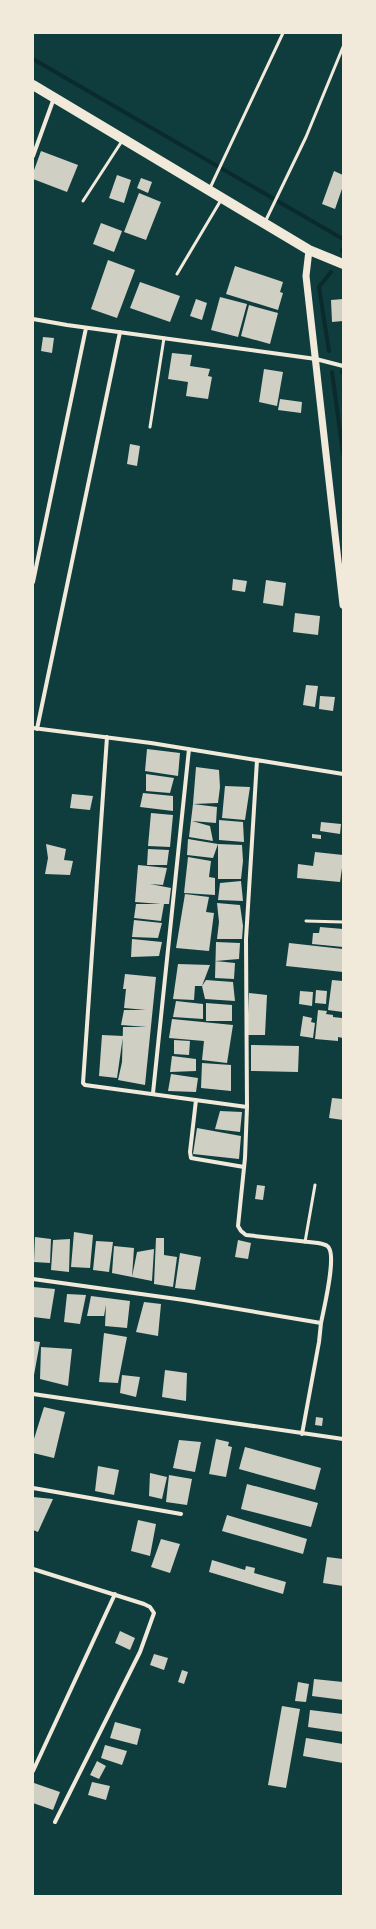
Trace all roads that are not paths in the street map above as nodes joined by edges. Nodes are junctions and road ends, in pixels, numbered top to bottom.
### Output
1 (283, 33) edge
2 (343, 47) edge
3 (33, 85) edge
4 (54, 98) junction
5 (122, 139) junction
6 (33, 156) edge
7 (209, 192) junction
8 (222, 198) junction
9 (84, 202) dead end
10 (264, 223) junction
11 (309, 250) junction
12 (343, 264) edge
13 (177, 274) dead end
14 (33, 319) edge
15 (86, 328) junction
16 (120, 332) junction
17 (164, 338) junction
18 (316, 359) junction
19 (343, 366) edge
20 (150, 427) dead end
21 (342, 581) edge
22 (33, 582) edge
23 (343, 605) edge
24 (35, 728) edge
25 (106, 737) junction
26 (189, 749) junction
27 (258, 760) junction
28 (343, 774) edge
29 (306, 921) dead end
30 (343, 922) edge
31 (153, 1094) junction
32 (196, 1100) junction
33 (247, 1107) junction
34 (244, 1167) junction
35 (315, 1185) dead end
36 (305, 1242) junction
37 (33, 1280) edge
38 (321, 1323) junction
39 (33, 1394) edge
40 (302, 1434) junction
41 (343, 1439) edge
42 (33, 1488) edge
43 (181, 1514) dead end
44 (33, 1569) edge
45 (115, 1594) junction
46 (33, 1771) edge
47 (55, 1822) dead end

1 - 7 lane
2 - 10 lane
3 - 4 main road
4 - 5 main road
4 - 6 street
5 - 7 main road
5 - 9 lane
7 - 8 main road
8 - 10 main road
8 - 13 lane
10 - 11 main road
11 - 12 main road
11 - 18 street
14 - 15 street
15 - 16 street
15 - 22 street
16 - 17 street
16 - 24 street
17 - 18 street
17 - 20 lane
18 - 19 street
18 - 21 street
21 - 23 street
24 - 25 street
25 - 26 street
25 - 31 street
26 - 27 street
26 - 31 street
27 - 28 street
27 - 33 street
29 - 30 lane
31 - 32 street
32 - 33 street
32 - 34 street
33 - 34 street
34 - 36 street
35 - 36 lane
36 - 38 street
37 - 38 street
38 - 40 street
39 - 40 street
40 - 41 street
42 - 43 street
44 - 45 street
45 - 46 street
45 - 47 street

